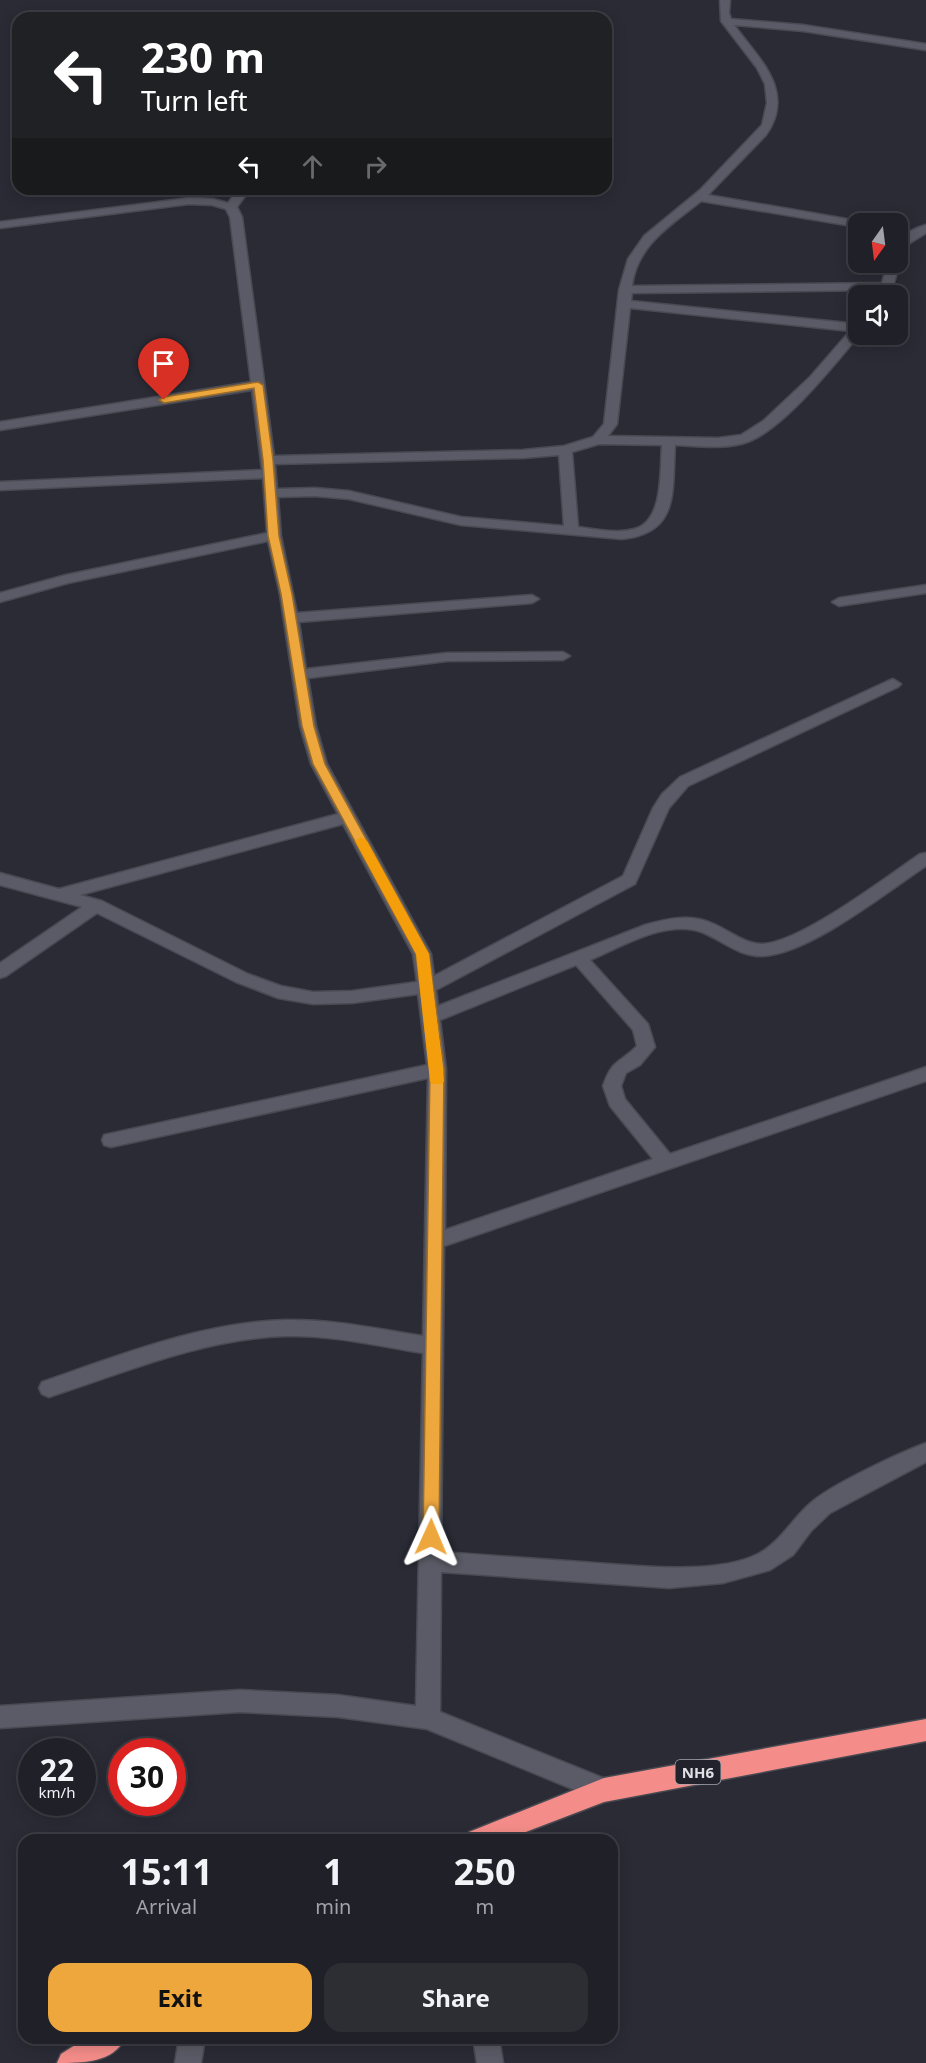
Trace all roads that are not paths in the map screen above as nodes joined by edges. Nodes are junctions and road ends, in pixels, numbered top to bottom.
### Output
1 (725, 0) edge
2 (726, 21) junction
3 (926, 47) edge
4 (240, 195) edge
5 (698, 197) junction
6 (231, 207) junction
7 (848, 222) edge
8 (0, 225) edge
9 (926, 228) edge
10 (908, 232) edge
11 (914, 233) junction
12 (908, 238) edge
13 (626, 290) junction
14 (848, 291) edge
15 (624, 304) junction
16 (848, 327) edge
17 (848, 340) edge
18 (258, 385) junction
19 (0, 426) edge
20 (598, 440) junction
21 (669, 442) junction
22 (565, 450) junction
23 (269, 467) junction
24 (0, 486) edge
25 (270, 493) junction
26 (571, 532) junction
27 (274, 536) junction
28 (926, 589) edge
29 (0, 598) edge
30 (532, 599) dead end
31 (839, 602) dead end
32 (291, 618) junction
33 (563, 656) dead end
34 (299, 674) junction
35 (893, 684) dead end
36 (348, 817) junction
37 (926, 858) edge
38 (0, 879) edge
39 (62, 894) junction
40 (96, 904) junction
41 (579, 958) junction
42 (0, 972) edge
43 (427, 987) junction
44 (431, 1016) junction
45 (437, 1069) junction
46 (926, 1074) edge
47 (111, 1140) dead end
48 (666, 1162) junction
49 (435, 1241) junction
50 (433, 1346) junction
51 (50, 1388) dead end
52 (926, 1452) edge
53 (431, 1561) junction
54 (0, 1718) edge
55 (428, 1718) junction
56 (926, 1730) edge
57 (604, 1790) junction
58 (492, 1834) edge
59 (102, 2044) edge
60 (191, 2044) edge
61 (487, 2044) edge
62 (70, 2063) edge
63 (188, 2063) edge
64 (490, 2063) edge

1 - 2 street
2 - 3 street
2 - 5 street
4 - 6 street
5 - 7 street
5 - 13 street
6 - 8 street
6 - 18 street
9 - 11 street
10 - 11 street
11 - 12 street
13 - 14 street
13 - 15 street
15 - 16 street
15 - 20 street
17 - 21 street
18 - 19 street
18 - 23 street
20 - 21 street
20 - 22 street
21 - 26 street
22 - 23 street
22 - 26 street
23 - 24 street
23 - 25 street
25 - 26 street
25 - 27 street
27 - 29 street
27 - 32 street
28 - 31 street
30 - 32 street
32 - 34 street
33 - 34 street
34 - 36 street
35 - 43 street
36 - 39 street
36 - 43 street
37 - 41 street
38 - 39 street
39 - 40 street
40 - 42 street
40 - 43 street
41 - 44 street
41 - 48 street
43 - 44 street
44 - 45 street
45 - 47 street
45 - 49 street
46 - 48 street
48 - 49 street
49 - 50 street
50 - 51 street
50 - 53 street
52 - 53 street
53 - 55 street
54 - 55 street
55 - 57 street
56 - 57 highway, NH6
57 - 58 highway, NH6
59 - 62 highway
60 - 63 street
61 - 64 street

